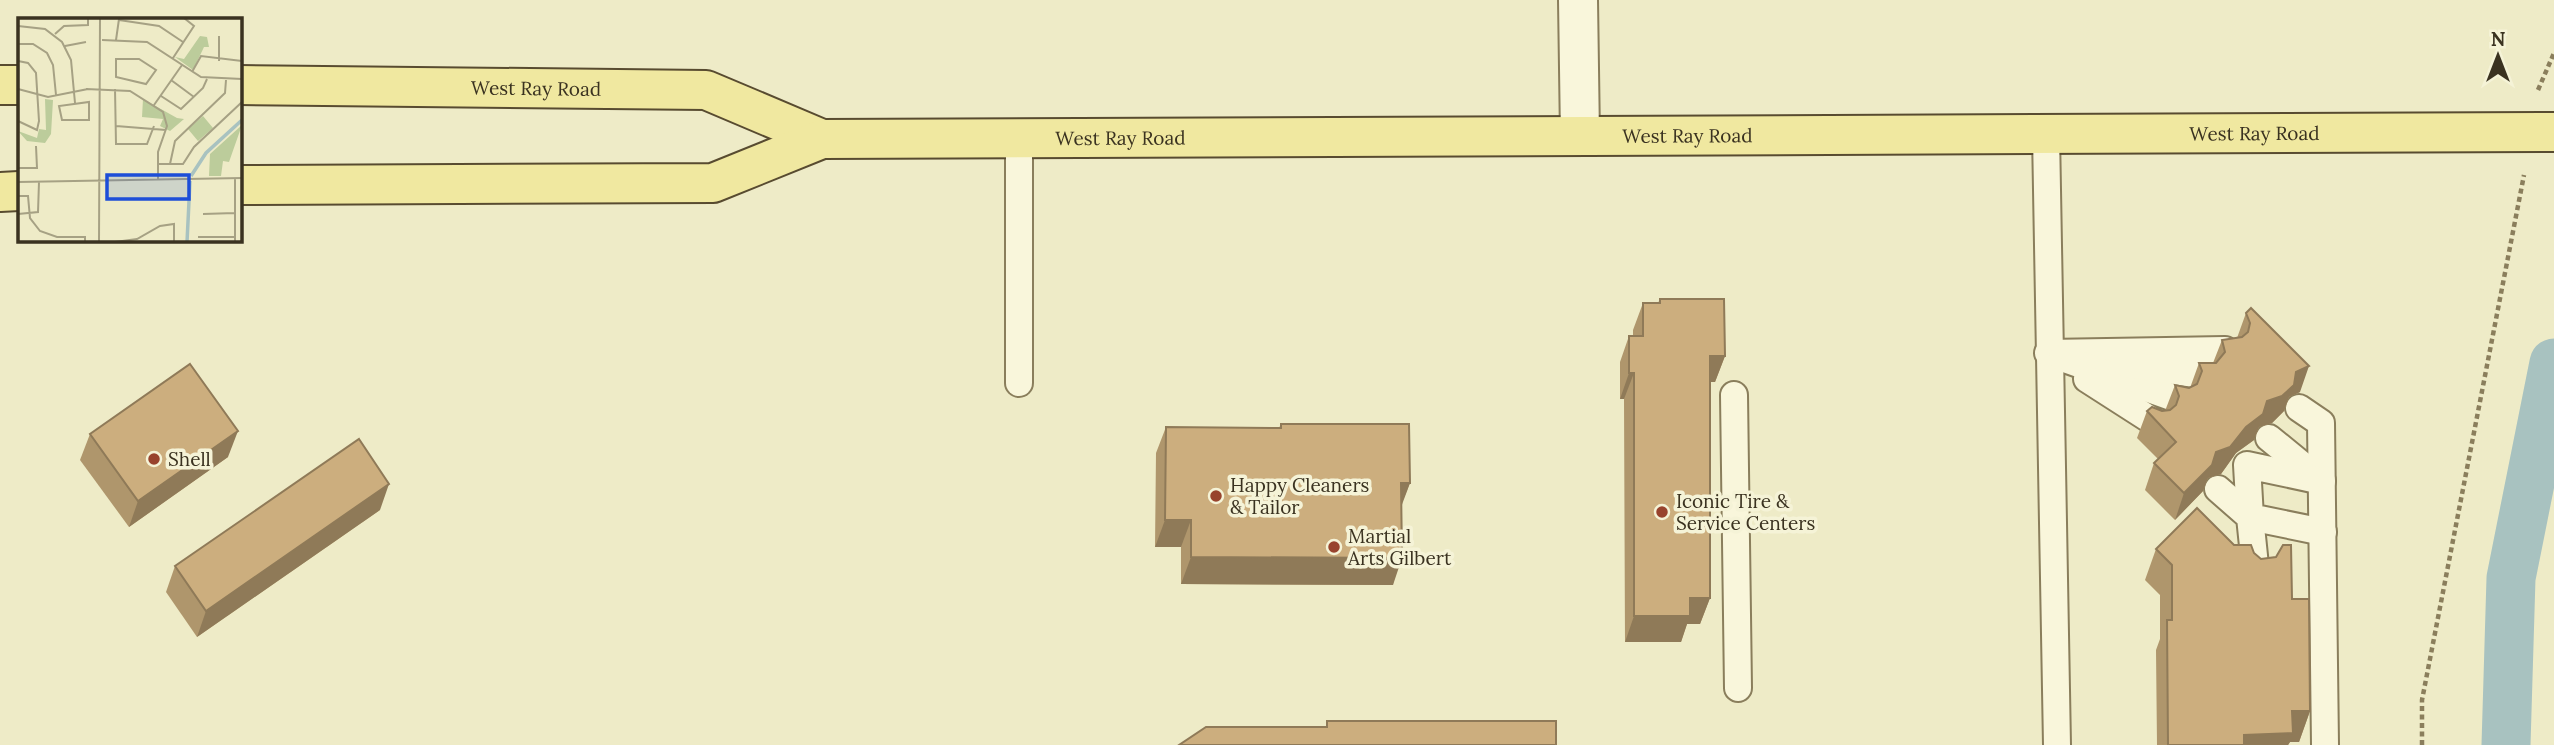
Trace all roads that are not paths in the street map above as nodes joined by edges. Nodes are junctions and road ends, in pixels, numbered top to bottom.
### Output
1 (1578, 0) edge
2 (0, 85) edge
3 (18, 85) edge
4 (242, 85) edge
5 (2543, 132) edge
6 (2046, 134) junction
7 (1580, 136) junction
8 (1019, 137) junction
9 (822, 139) junction
10 (242, 185) edge
11 (18, 191) edge
12 (0, 192) edge
13 (2225, 350) edge
14 (2048, 353) junction
15 (2200, 375) edge
16 (1019, 383) dead end
17 (1734, 395) dead end
18 (2177, 399) edge
19 (2298, 408) edge
20 (2154, 422) edge
21 (2269, 438) dead end
22 (2322, 481) junction
23 (2218, 489) dead end
24 (2250, 517) junction
25 (2322, 532) junction
26 (2256, 575) edge
27 (1738, 688) dead end
28 (2057, 745) edge
29 (2325, 745) edge

1 - 7 street
2 - 3 main road
4 - 9 main road, West Ray Road
5 - 6 main road, West Ray Road
6 - 7 main road, West Ray Road
6 - 14 lane
7 - 8 main road, West Ray Road
8 - 9 main road, West Ray Road
8 - 16 lane
9 - 10 main road, West Ray Road
11 - 12 main road
13 - 14 lane
14 - 15 lane
14 - 18 lane
14 - 20 lane
14 - 28 lane
17 - 27 lane
19 - 22 lane
21 - 22 lane
22 - 24 lane
22 - 25 lane
23 - 24 lane
24 - 25 lane
24 - 26 lane
25 - 29 lane

